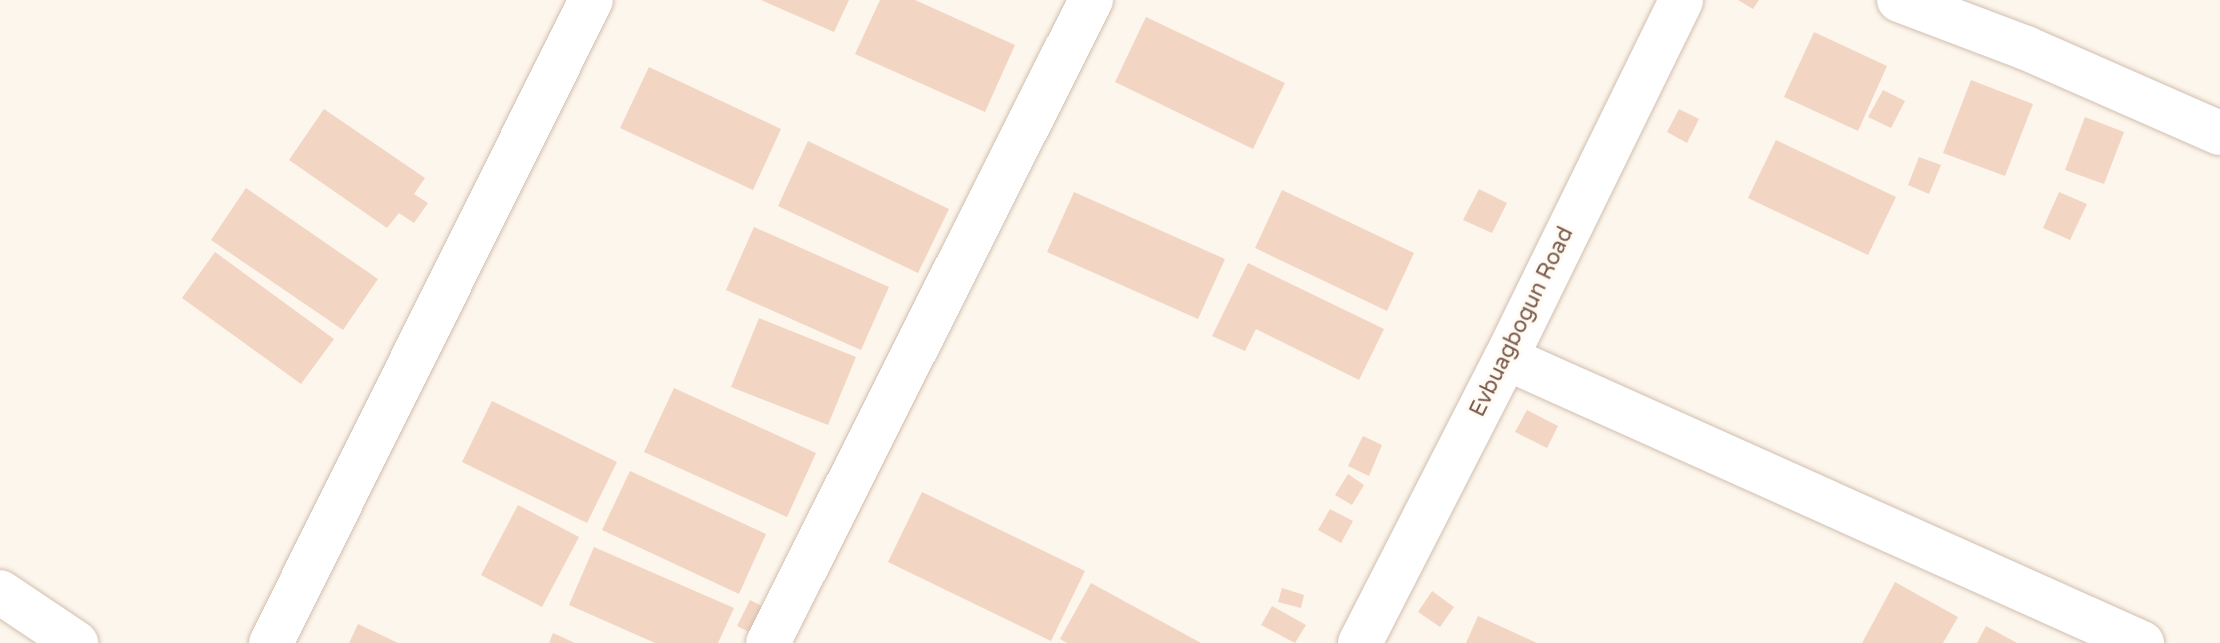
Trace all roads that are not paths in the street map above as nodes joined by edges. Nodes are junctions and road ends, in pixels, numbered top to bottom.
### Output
1 (591, 0) edge
2 (1091, 0) edge
3 (1681, 0) edge
4 (1899, 0) edge
5 (2220, 133) edge
6 (1506, 358) junction
7 (0, 592) edge
8 (76, 643) edge
9 (271, 643) edge
10 (768, 643) edge
11 (1360, 643) edge
12 (2142, 643) edge

1 - 9 street
2 - 10 street
3 - 6 street, Evbuagbogun Road
4 - 5 street
6 - 11 street, Evbuagbogun Road
6 - 12 street
7 - 8 street

